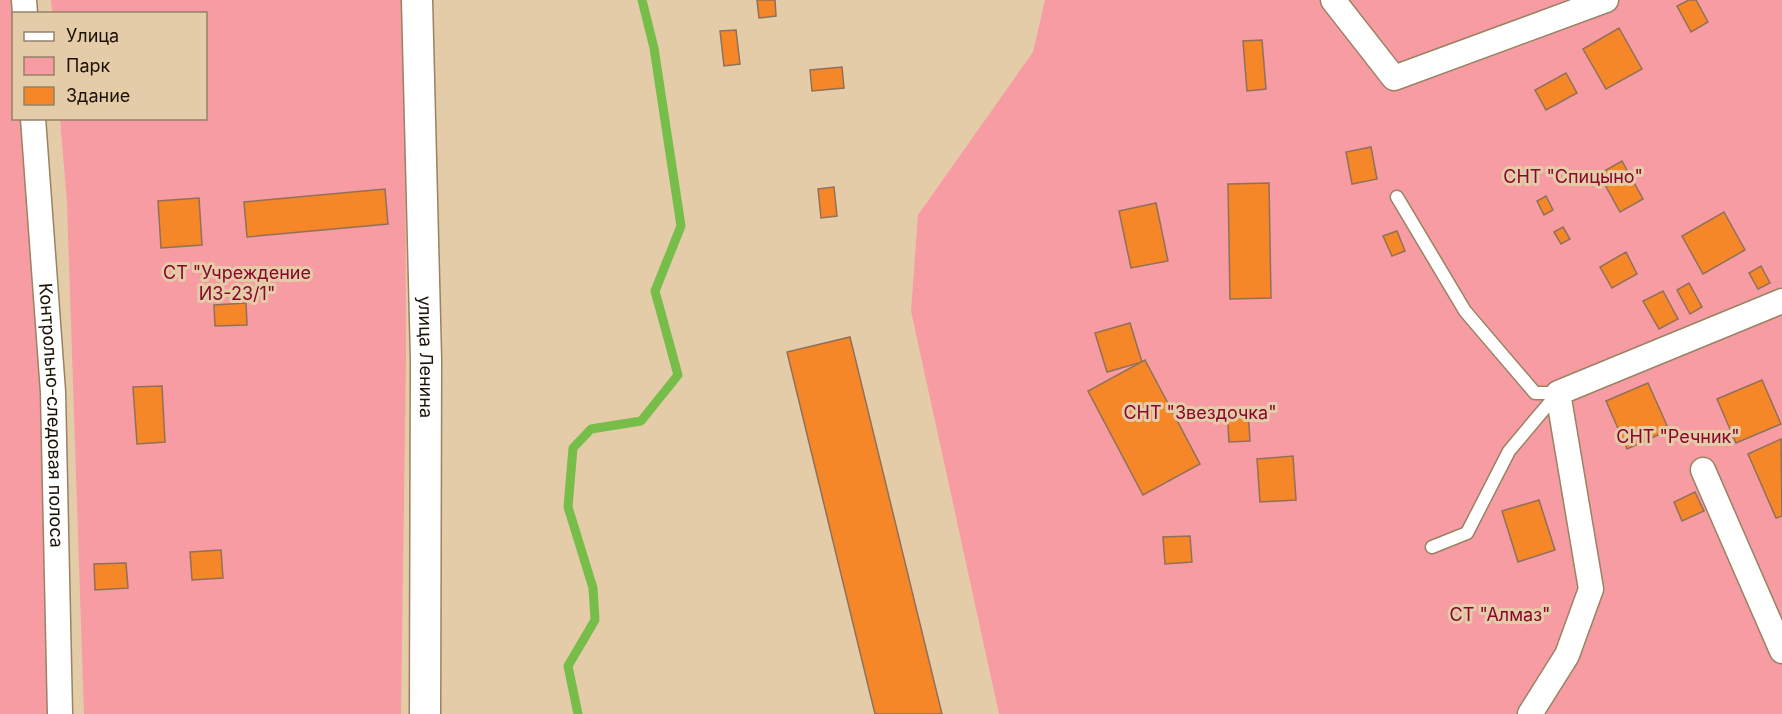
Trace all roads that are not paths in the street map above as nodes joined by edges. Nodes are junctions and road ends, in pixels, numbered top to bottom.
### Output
1 (417, 0) edge
2 (1333, 0) edge
3 (1606, 0) edge
4 (33, 120) edge
5 (1397, 196) dead end
6 (1782, 302) edge
7 (1558, 393) junction
8 (1703, 470) dead end
9 (1432, 547) dead end
10 (1782, 651) edge
11 (60, 714) edge
12 (425, 714) edge
13 (1530, 714) edge

1 - 12 street, улица Ленина
2 - 3 street
4 - 11 street, Контрольно-следовая полоса
5 - 7 lane
6 - 7 street
7 - 9 lane
7 - 13 street
8 - 10 street

